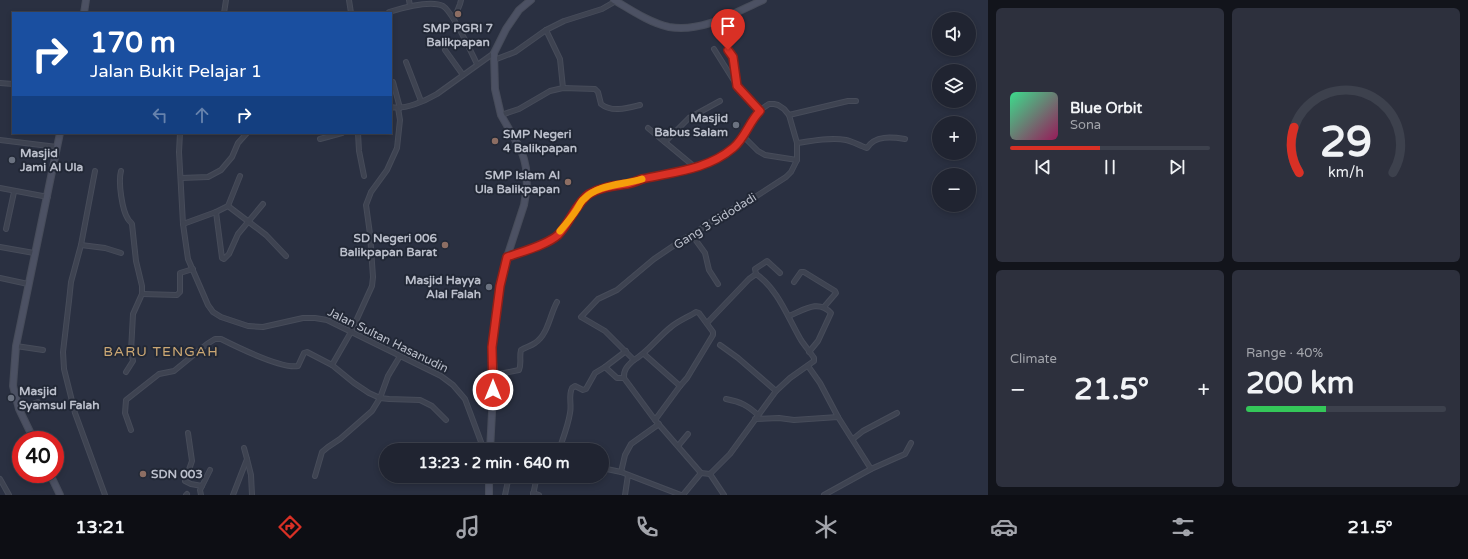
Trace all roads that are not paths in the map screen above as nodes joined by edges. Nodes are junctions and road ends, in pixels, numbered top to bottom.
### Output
1 (86, 0) edge
2 (226, 0) edge
3 (349, 0) edge
4 (409, 0) edge
5 (460, 0) edge
6 (531, 0) edge
7 (763, 0) edge
8 (615, 1) edge
9 (410, 6) junction
10 (84, 12) edge
11 (224, 12) edge
12 (352, 12) edge
13 (388, 12) dead end
14 (454, 19) junction
15 (714, 22) junction
16 (546, 30) junction
17 (714, 49) dead end
18 (446, 50) dead end
19 (494, 53) junction
20 (494, 60) junction
21 (406, 62) dead end
22 (477, 64) junction
23 (463, 75) junction
24 (393, 82) dead end
25 (0, 83) edge
26 (12, 84) edge
27 (737, 86) junction
28 (563, 88) junction
29 (422, 101) junction
30 (720, 101) dead end
31 (856, 101) dead end
32 (640, 106) dead end
33 (392, 107) edge
34 (399, 108) junction
35 (760, 111) junction
36 (789, 115) junction
37 (501, 116) junction
38 (648, 128) dead end
39 (60, 134) edge
40 (180, 134) edge
41 (246, 134) edge
42 (338, 134) edge
43 (358, 134) edge
44 (743, 136) junction
45 (320, 139) dead end
46 (905, 139) dead end
47 (0, 140) edge
48 (665, 142) junction
49 (797, 143) junction
50 (57, 147) junction
51 (797, 160) junction
52 (696, 168) junction
53 (95, 171) dead end
54 (121, 171) dead end
55 (240, 176) dead end
56 (364, 176) dead end
57 (181, 178) junction
58 (0, 188) edge
59 (14, 192) junction
60 (48, 197) junction
61 (263, 204) dead end
62 (228, 206) junction
63 (216, 212) junction
64 (249, 220) junction
65 (183, 224) junction
66 (6, 229) dead end
67 (692, 235) junction
68 (81, 245) junction
69 (0, 247) edge
70 (34, 253) junction
71 (121, 253) dead end
72 (286, 256) dead end
73 (507, 257) junction
74 (192, 269) junction
75 (780, 273) dead end
76 (756, 274) junction
77 (0, 278) edge
78 (794, 282) dead end
79 (28, 284) junction
80 (718, 284) dead end
81 (142, 294) junction
82 (556, 302) dead end
83 (824, 307) junction
84 (789, 316) junction
85 (707, 323) junction
86 (351, 332) junction
87 (720, 344) dead end
88 (16, 346) junction
89 (42, 350) dead end
90 (626, 351) junction
91 (809, 352) junction
92 (644, 354) junction
93 (400, 356) junction
94 (634, 360) junction
95 (332, 365) junction
96 (808, 366) junction
97 (605, 367) junction
98 (126, 372) dead end
99 (494, 375) junction
100 (624, 378) junction
101 (680, 386) junction
102 (776, 391) junction
103 (380, 398) junction
104 (726, 399) dead end
105 (38, 402) dead end
106 (19, 409) junction
107 (896, 412) dead end
108 (758, 415) junction
109 (838, 416) junction
110 (755, 419) junction
111 (446, 420) dead end
112 (655, 420) junction
113 (659, 424) junction
114 (131, 430) dead end
115 (30, 431) edge
116 (188, 433) dead end
117 (688, 434) dead end
118 (853, 439) junction
119 (481, 443) edge
120 (490, 443) edge
121 (562, 443) edge
122 (911, 443) dead end
123 (678, 446) junction
124 (244, 448) dead end
125 (247, 459) junction
126 (609, 469) edge
127 (872, 469) junction
128 (210, 470) dead end
129 (621, 472) junction
130 (702, 473) junction
131 (710, 474) junction
132 (628, 475) junction
133 (315, 476) dead end
134 (0, 479) edge
135 (54, 483) edge
136 (489, 483) edge
137 (508, 483) edge
138 (535, 483) edge
139 (202, 486) junction
140 (672, 493) edge
141 (533, 494) edge
142 (9, 495) edge
143 (60, 495) edge
144 (105, 495) edge
145 (201, 495) edge
146 (233, 495) edge
147 (252, 495) edge
148 (489, 495) edge
149 (505, 495) edge
150 (539, 495) edge
151 (625, 495) edge
152 (682, 495) edge
153 (724, 495) edge
154 (824, 495) edge

1 - 10 main road
2 - 11 street
3 - 12 street
4 - 9 street
5 - 14 street
6 - 19 main road
7 - 15 main road
8 - 15 main road
8 - 16 street
9 - 13 street
9 - 14 street
14 - 22 street
15 - 27 street
16 - 20 street
16 - 28 street
17 - 27 street
18 - 23 street
19 - 20 main road
19 - 22 street
20 - 37 main road
21 - 29 street
22 - 23 street
23 - 29 street
24 - 34 street
25 - 26 street
27 - 35 street
28 - 32 street
28 - 37 street
29 - 34 street
30 - 48 street
31 - 36 street
33 - 34 street
34 - 86 street
35 - 36 street
35 - 44 street
36 - 49 street
37 - 73 main road
38 - 48 street
39 - 50 main road
40 - 57 street, Jalan Sultan Hasanudin
41 - 57 street
42 - 45 street
43 - 56 street
44 - 51 street
44 - 52 street
46 - 49 street
47 - 50 street
48 - 52 street
49 - 51 street
50 - 60 main road
51 - 67 street, Gang 3 Sidodadi
52 - 73 street
53 - 68 street
54 - 81 street
55 - 62 street
57 - 65 street, Jalan Sultan Hasanudin
58 - 59 street
59 - 60 street
59 - 66 street
60 - 70 main road
61 - 64 street
62 - 63 street
62 - 64 street
63 - 64 street
63 - 65 street
64 - 72 street
65 - 74 street, Jalan Sultan Hasanudin
67 - 80 street
67 - 90 street, Gang 3 Sidodadi
68 - 71 street
68 - 144 street
69 - 70 street
70 - 79 main road
73 - 99 main road
74 - 81 street
74 - 86 street, Jalan Sultan Hasanudin
75 - 76 street
76 - 84 street
76 - 85 street
77 - 79 street
78 - 83 street
79 - 88 main road
81 - 98 street
82 - 99 street
83 - 84 street
83 - 91 street
84 - 91 street
85 - 92 street
85 - 101 street
86 - 93 street, Jalan Sultan Hasanudin
86 - 95 street
87 - 102 street
88 - 89 street
88 - 106 main road
90 - 94 street
90 - 97 street
91 - 96 street
92 - 94 street
92 - 101 street
93 - 103 street
93 - 119 street, Jalan Sultan Hasanudin
94 - 100 street
95 - 103 street
95 - 114 street
96 - 102 street
96 - 109 street
97 - 100 street
97 - 121 street
99 - 120 main road
100 - 112 street
101 - 112 street
102 - 108 street
103 - 111 street
103 - 133 street
104 - 108 street
105 - 106 street
106 - 115 main road
107 - 118 street
108 - 110 street
109 - 110 street
109 - 118 street
110 - 131 street
112 - 113 street
113 - 123 street
113 - 129 street
116 - 139 street
117 - 123 street
118 - 127 street
122 - 127 street
123 - 130 street
124 - 125 street
125 - 146 street
125 - 147 street
126 - 129 street
127 - 154 street
128 - 139 street
129 - 132 street
130 - 131 street
130 - 152 street
131 - 153 street
132 - 140 street
132 - 151 street
134 - 142 street
135 - 143 main road
136 - 148 main road
137 - 149 street
138 - 141 street
139 - 145 street
140 - 152 street
141 - 150 street

